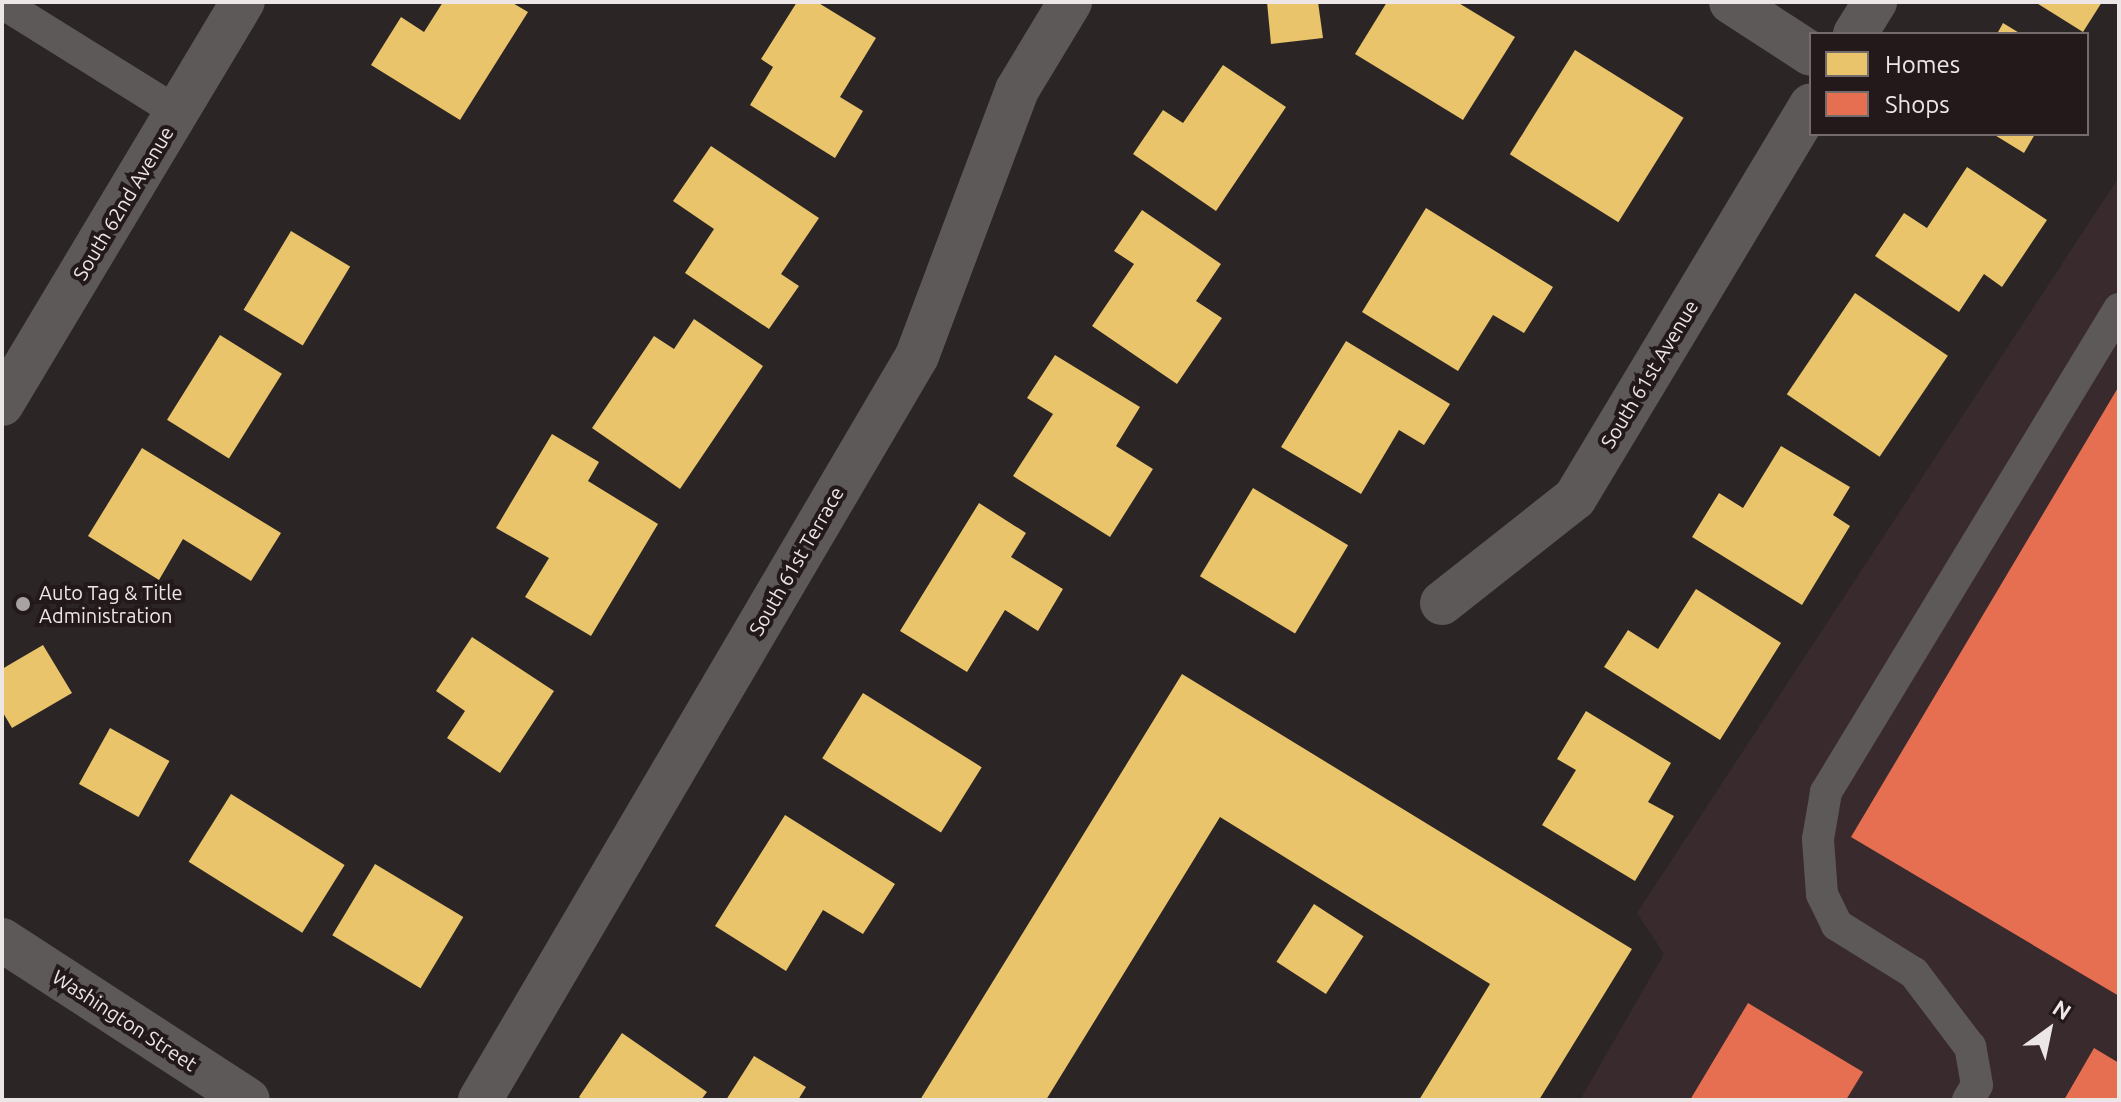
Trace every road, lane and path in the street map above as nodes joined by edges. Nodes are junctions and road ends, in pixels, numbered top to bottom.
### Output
1 (243, 2) edge
2 (1070, 2) edge
3 (1731, 2) edge
4 (1875, 2) edge
5 (2, 3) edge
6 (1856, 32) edge
7 (1809, 53) edge
8 (1809, 108) edge
9 (177, 112) junction
10 (2119, 309) edge
11 (2, 404) edge
12 (1442, 603) dead end
13 (2, 940) edge
14 (248, 1100) edge
15 (480, 1100) edge
16 (1968, 1100) edge

1 - 9 street, South 62nd Avenue
2 - 15 street, South 61st Terrace
3 - 7 street
4 - 6 street
5 - 9 lane
8 - 12 street, South 61st Avenue
9 - 11 street, South 62nd Avenue
10 - 16 lane
13 - 14 street, Washington Street

